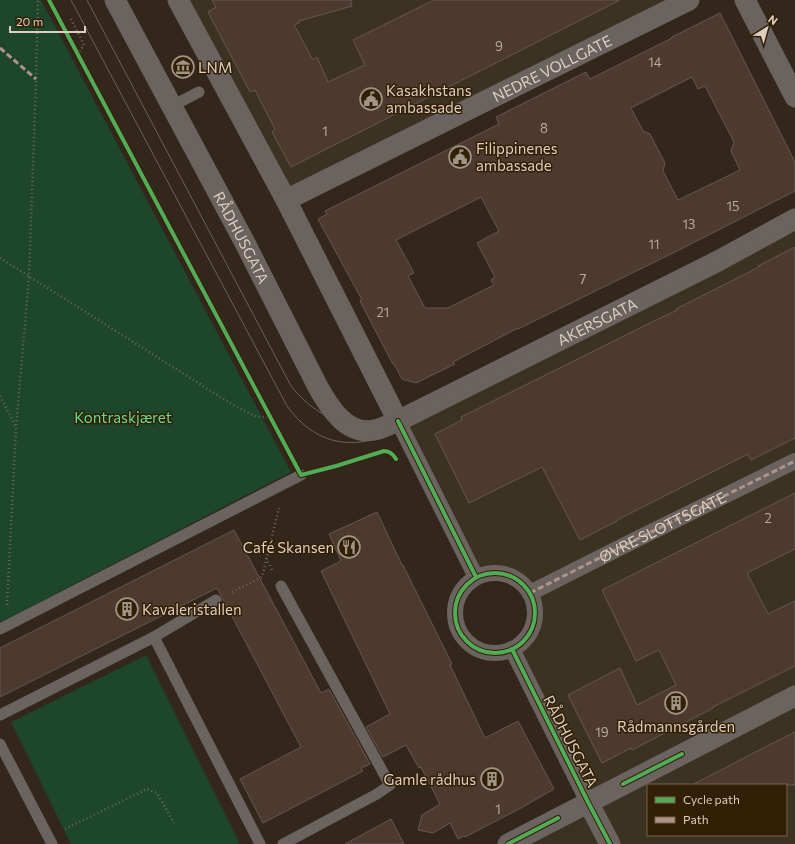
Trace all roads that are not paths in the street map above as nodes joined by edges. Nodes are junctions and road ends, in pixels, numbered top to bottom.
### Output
1 (115, 0) edge
2 (178, 0) edge
3 (689, 0) edge
4 (745, 0) edge
5 (199, 92) dead end
6 (795, 97) edge
7 (172, 106) junction
8 (286, 200) junction
9 (795, 219) edge
10 (398, 421) junction
11 (795, 461) edge
12 (301, 475) road end
13 (476, 577) junction
14 (281, 586) dead end
15 (530, 593) junction
16 (216, 600) road end
17 (3, 628) edge
18 (154, 637) junction
19 (512, 649) junction
20 (795, 696) edge
21 (0, 715) edge
22 (0, 744) edge
23 (588, 802) junction
24 (50, 841) edge
25 (260, 844) edge
26 (283, 844) edge
27 (508, 844) edge
28 (610, 844) edge

1 - 7 street, RÅDHUSGATA
2 - 8 street
3 - 8 street, NEDRE VOLLGATE
4 - 6 street
5 - 7 lane
7 - 10 street, RÅDHUSGATA
8 - 10 street
9 - 10 street, AKERSGATA
10 - 13 street
11 - 15 street, ØVRE SLOTTSGATE
12 - 17 lane
13 - 15 street
13 - 19 street
14 - 26 lane
15 - 19 street
16 - 18 lane
18 - 21 lane
18 - 25 lane
19 - 23 street, RÅDHUSGATA
20 - 23 street
22 - 24 lane
23 - 27 street
23 - 28 street, RÅDHUSGATA

